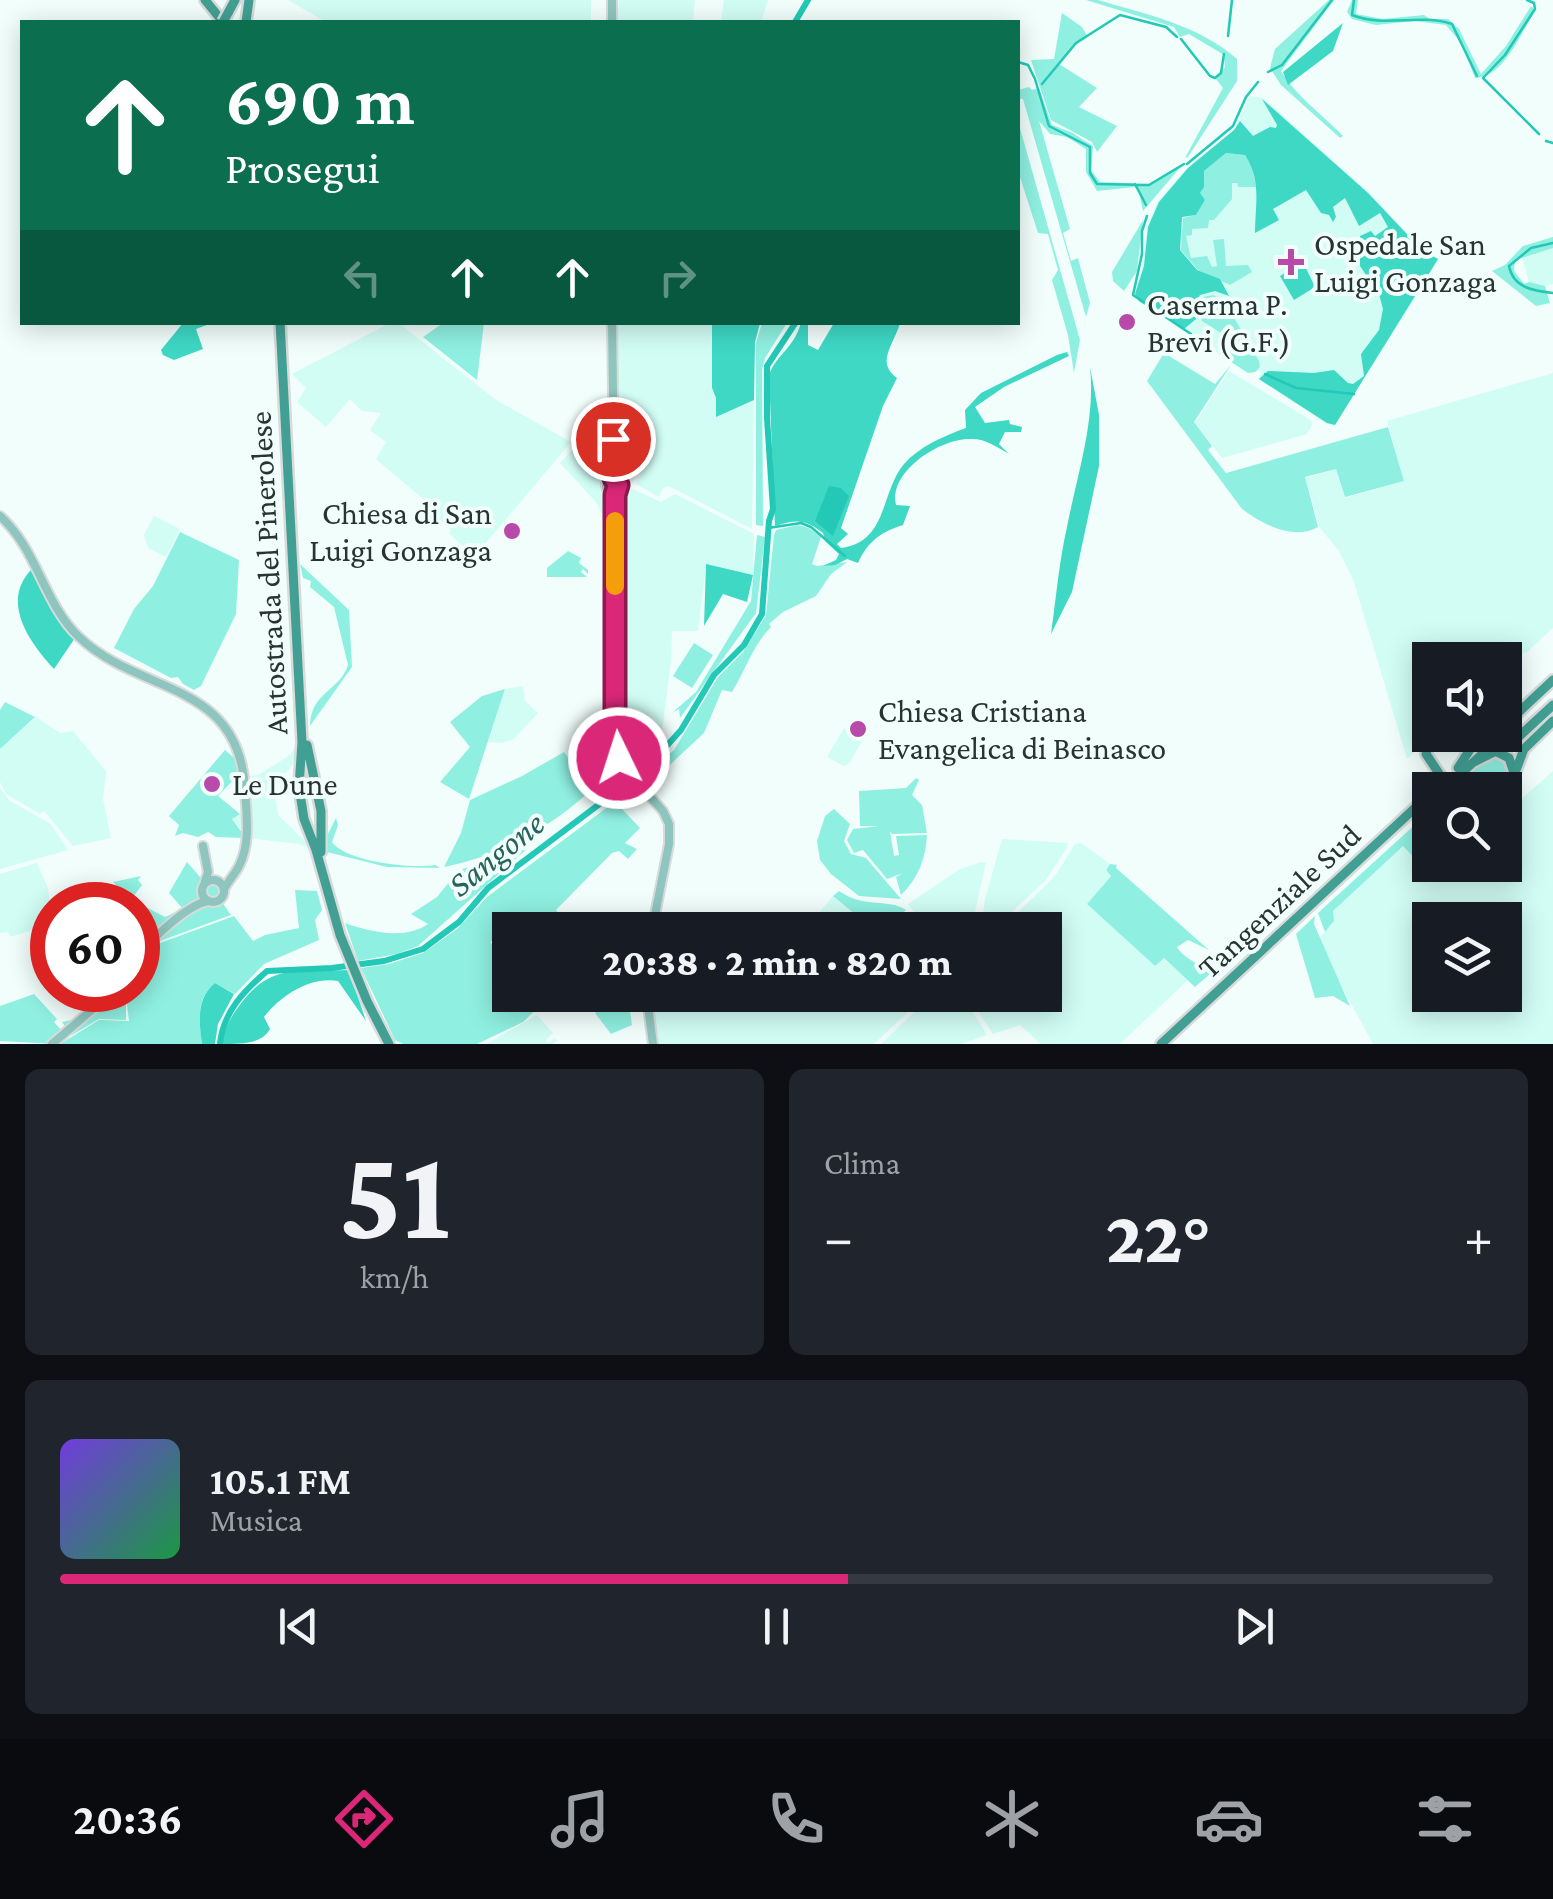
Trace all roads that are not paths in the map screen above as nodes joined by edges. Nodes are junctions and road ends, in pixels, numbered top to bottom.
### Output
1 (208, 0) edge
2 (234, 0) edge
3 (225, 20) edge
4 (282, 325) edge
5 (282, 325) edge
6 (612, 325) edge
7 (0, 516) edge
8 (1553, 680) edge
9 (1553, 688) edge
10 (1553, 704) edge
11 (1522, 708) edge
12 (1522, 717) edge
13 (1553, 720) edge
14 (1522, 733) edge
15 (1468, 752) edge
16 (1475, 752) edge
17 (1485, 752) edge
18 (1495, 752) joint
19 (1474, 762) junction
20 (1458, 768) junction
21 (1454, 772) edge
22 (1463, 772) edge
23 (1514, 772) edge
24 (1515, 772) edge
25 (1412, 811) edge
26 (1412, 819) edge
27 (206, 848) dead end
28 (212, 884) junction
29 (204, 902) junction
30 (655, 912) edge
31 (160, 933) edge
32 (342, 934) junction
33 (89, 1012) edge
34 (647, 1012) edge
35 (52, 1044) edge
36 (392, 1044) edge
37 (652, 1044) edge
38 (1161, 1044) edge
39 (1170, 1044) edge

1 - 3 highway
2 - 3 highway
4 - 32 highway, Autostrada del Pinerolese
5 - 32 highway, Autostrada del Pinerolese
6 - 30 main road
7 - 28 main road
8 - 11 highway
9 - 12 highway
10 - 14 highway
13 - 24 highway
15 - 20 highway
16 - 20 highway, Tangenziale Sud
17 - 19 highway
18 - 19 highway
18 - 23 highway
19 - 22 highway
20 - 21 highway, Tangenziale Sud
25 - 38 highway, Tangenziale Sud
26 - 39 highway, Tangenziale Sud
27 - 28 main road
28 - 29 main road
28 - 29 main road
29 - 31 main road
32 - 36 highway, Autostrada del Pinerolese
33 - 35 main road
34 - 37 main road

